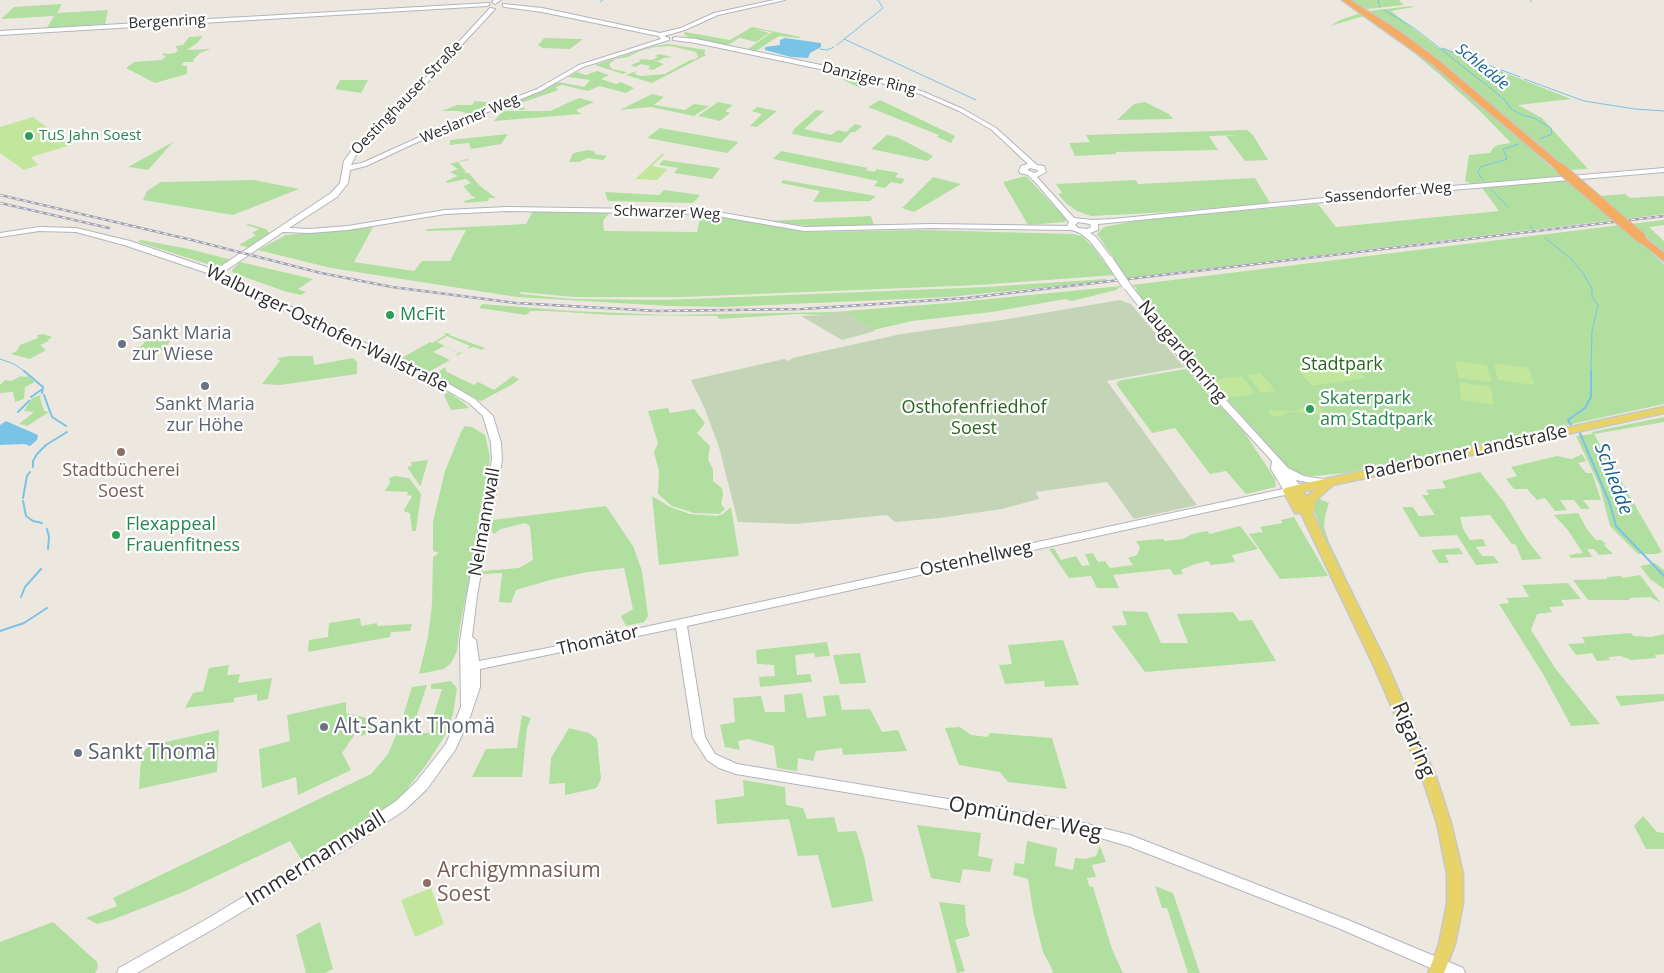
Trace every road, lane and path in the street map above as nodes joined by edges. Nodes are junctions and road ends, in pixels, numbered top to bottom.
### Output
1 (782, 0) edge
2 (1345, 0) edge
3 (500, 3) edge
4 (488, 7) junction
5 (0, 33) edge
6 (678, 34) junction
7 (663, 36) junction
8 (1030, 167) junction
9 (347, 168) junction
10 (1664, 170) edge
11 (1037, 177) junction
12 (1067, 213) junction
13 (1082, 219) junction
14 (1072, 224) junction
15 (1093, 229) junction
16 (284, 230) junction
17 (0, 235) edge
18 (1664, 258) edge
19 (216, 273) junction
20 (1664, 410) edge
21 (488, 416) joint
22 (1280, 466) junction
23 (1329, 483) junction
24 (1293, 490) junction
25 (1309, 516) junction
26 (681, 623) junction
27 (654, 628) joint
28 (470, 670) junction
29 (1438, 969) edge
30 (126, 973) edge
31 (1458, 973) edge

1 - 6 street
2 - 18 highway, bridge
3 - 4 street
3 - 4 street
3 - 7 street
4 - 5 street, Bergenring
4 - 9 street, Oestinghauser Straße
6 - 7 street
6 - 8 street, Danziger Ring
7 - 9 street, Weslarner Weg
8 - 11 street
8 - 11 street
9 - 16 street, Oestinghauser Straße
10 - 15 street, Sassendorfer Weg
11 - 12 street
12 - 13 street
12 - 14 street
13 - 14 street
13 - 15 street
14 - 15 street, Naugardenring
14 - 16 street, Schwarzer Weg
15 - 22 street, Naugardenring, bridge
16 - 19 street, Oestinghauser Straße
17 - 19 street, Walburger-Osthofen-Wallstraße
19 - 21 street, Walburger-Osthofen-Wallstraße
20 - 23 main road, Paderborner Landstraße
21 - 28 street, Nelmannwall
22 - 23 street
22 - 24 street, Naugardenring
23 - 24 main road, Paderborner Landstraße
23 - 25 main road
24 - 25 main road, Rigaring
24 - 26 street, Ostenhellweg
25 - 29 main road, Rigaring
26 - 27 street, Ostenhellweg
26 - 29 street, Opmünder Weg
27 - 28 street, Thomätor
28 - 30 street, Immermannwall
29 - 31 street, Opmünder Weg

